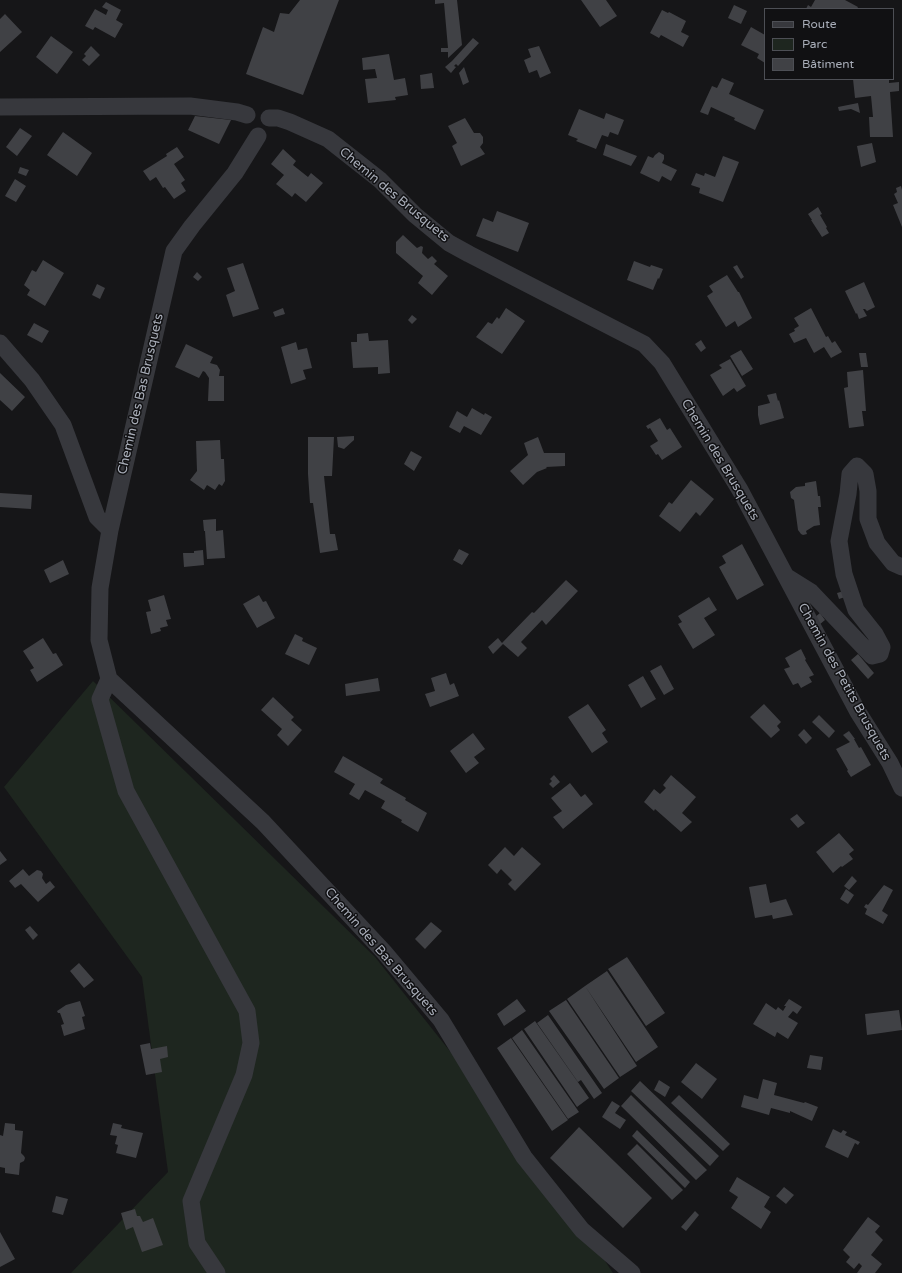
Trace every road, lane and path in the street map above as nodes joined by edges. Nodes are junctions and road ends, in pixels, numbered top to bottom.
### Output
1 (0, 107) edge
2 (247, 115) junction
3 (269, 118) junction
4 (258, 136) junction
5 (0, 343) edge
6 (110, 530) junction
7 (902, 567) edge
8 (785, 576) junction
9 (109, 679) junction
10 (902, 788) edge
11 (217, 1273) edge
12 (632, 1273) edge

1 - 2 street
2 - 3 street
2 - 4 street
3 - 4 street
3 - 8 street, Chemin des Brusquets
4 - 6 street, Chemin des Bas Brusquets
5 - 6 street
6 - 9 street, Chemin des Bas Brusquets
7 - 8 street
8 - 10 street, Chemin des Petits Brusquets
9 - 11 street
9 - 12 street, Chemin des Bas Brusquets

